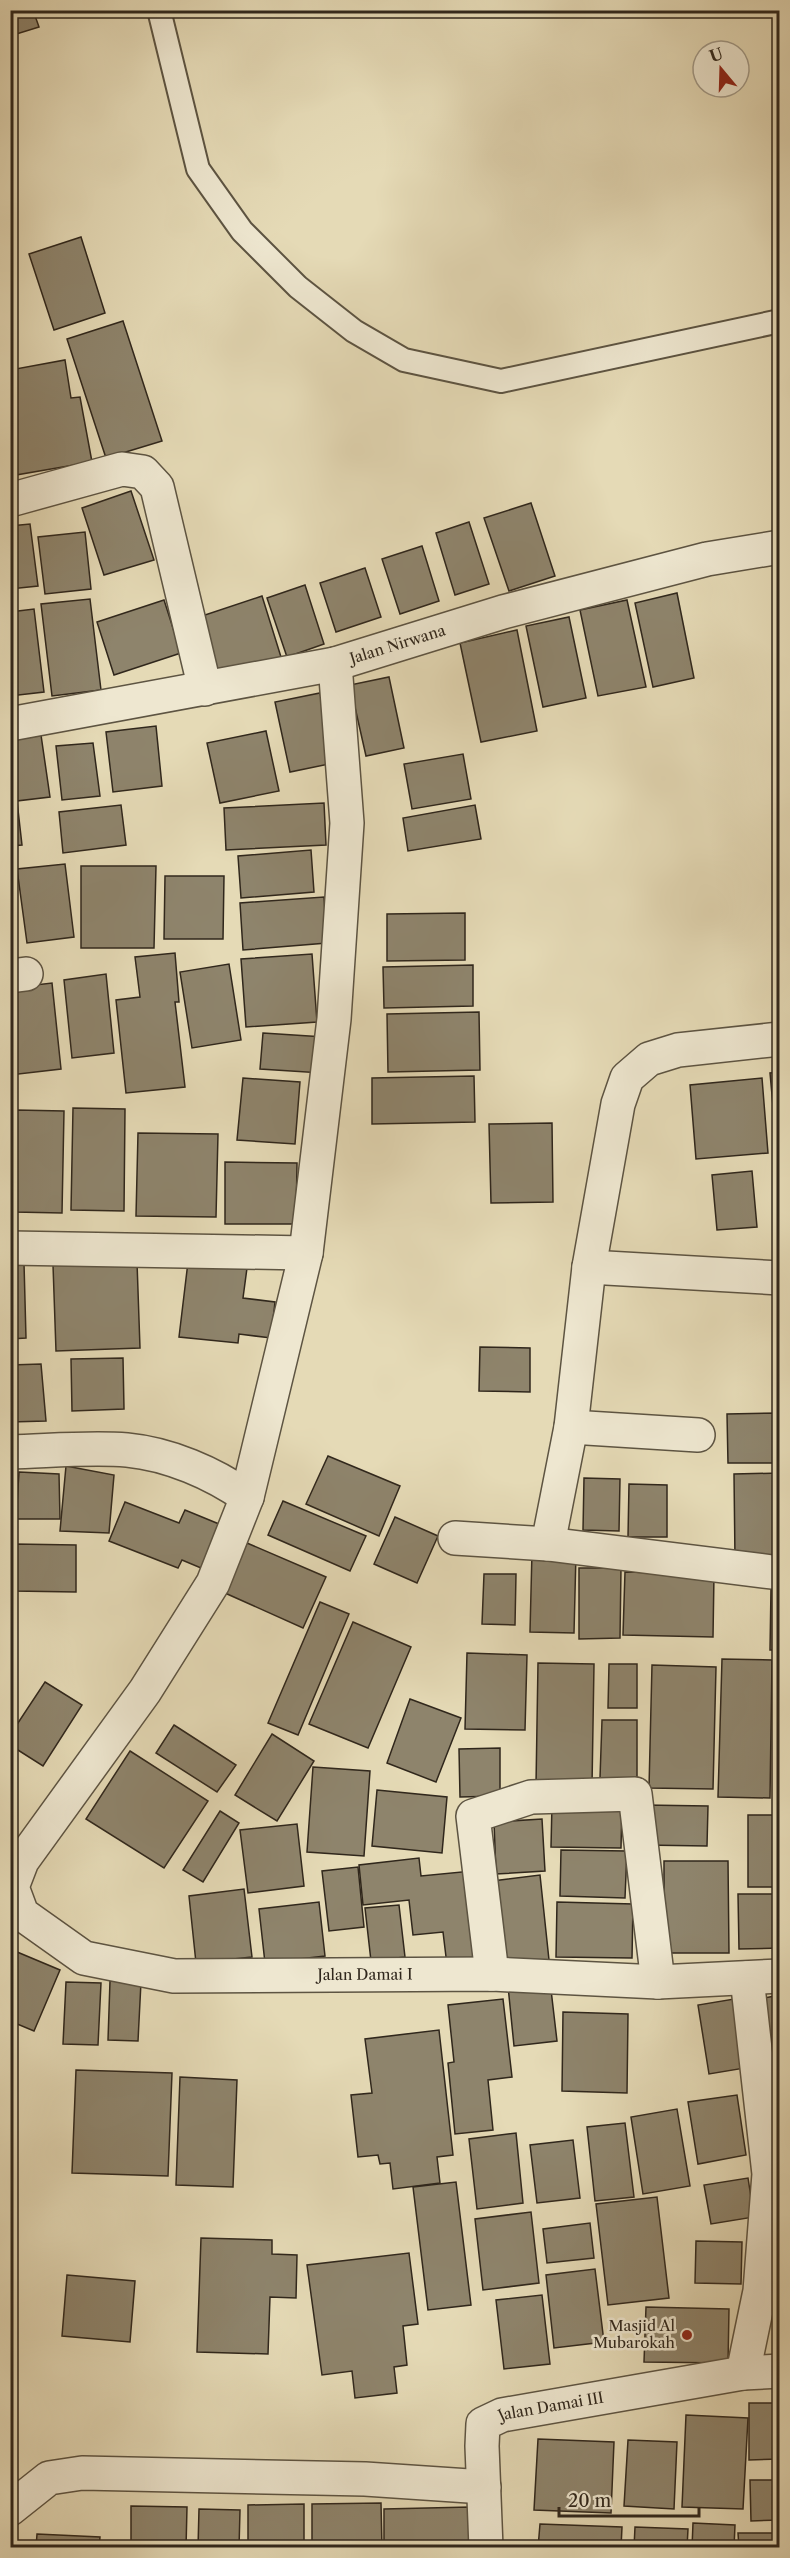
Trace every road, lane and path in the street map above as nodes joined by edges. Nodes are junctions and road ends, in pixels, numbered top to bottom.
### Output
1 (159, 10) edge
2 (780, 321) edge
3 (10, 500) edge
4 (780, 547) edge
5 (335, 664) junction
6 (205, 689) junction
7 (10, 724) edge
8 (780, 1039) edge
9 (10, 1248) edge
10 (306, 1253) junction
11 (589, 1267) junction
12 (780, 1278) edge
13 (571, 1427) junction
14 (698, 1435) dead end
15 (10, 1452) edge
16 (247, 1497) junction
17 (455, 1538) dead end
18 (548, 1544) junction
19 (780, 1573) edge
20 (492, 1974) junction
21 (780, 1976) edge
22 (747, 1978) junction
23 (658, 1982) junction
24 (780, 2371) edge
25 (743, 2373) junction
26 (484, 2487) junction
27 (10, 2509) edge
28 (486, 2547) edge

1 - 2 lane
3 - 6 street
4 - 5 street, Jalan Nirwana
5 - 6 street, Jalan Nirwana
5 - 10 street, Jalan Damai I
6 - 7 street, Jalan Nirwana
8 - 11 street
9 - 10 street
10 - 16 street, Jalan Damai I
11 - 12 street
11 - 13 street
13 - 14 street
13 - 18 street
15 - 16 street
16 - 20 street, Jalan Damai I
17 - 18 street
18 - 19 street
20 - 23 street, Jalan Damai I
20 - 23 street
21 - 22 street, Jalan Damai I
22 - 23 street, Jalan Damai I
22 - 25 street
24 - 25 street
25 - 26 street, Jalan Damai III
26 - 27 street
26 - 28 street, Jalan Damai III

